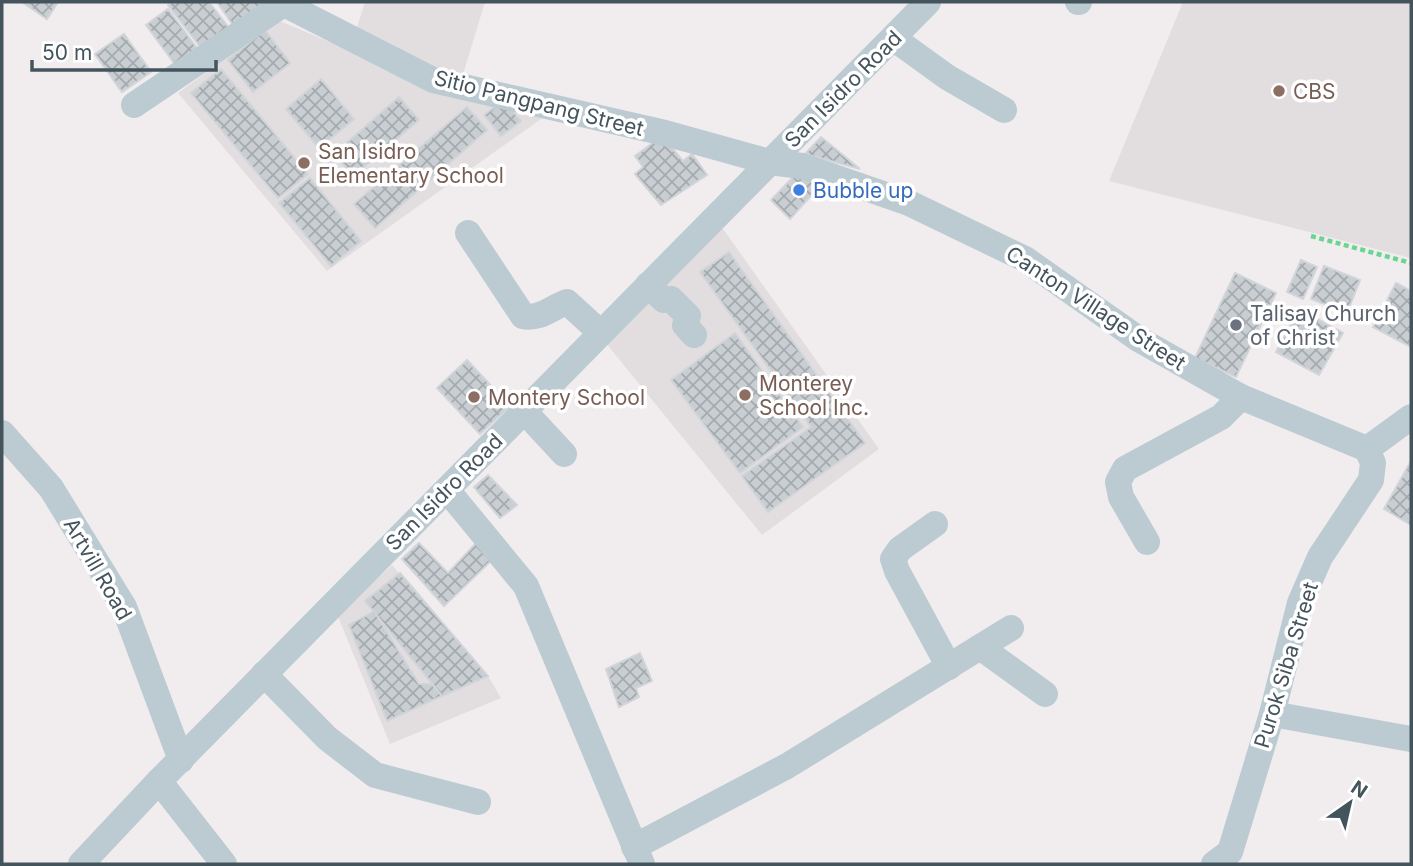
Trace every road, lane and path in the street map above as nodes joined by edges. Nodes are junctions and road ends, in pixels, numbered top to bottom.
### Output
1 (925, 3) edge
2 (281, 4) edge
3 (893, 38) junction
4 (134, 105) dead end
5 (1004, 110) dead end
6 (769, 162) junction
7 (468, 233) dead end
8 (1311, 236) dead end
9 (1411, 263) edge
10 (656, 293) junction
11 (690, 330) dead end
12 (601, 333) junction
13 (1241, 397) junction
14 (524, 411) junction
15 (1411, 417) edge
16 (2, 433) edge
17 (1367, 449) junction
18 (564, 454) dead end
19 (447, 489) junction
20 (935, 524) dead end
21 (1147, 542) dead end
22 (1011, 628) dead end
23 (980, 647) junction
24 (949, 667) junction
25 (264, 674) junction
26 (1045, 694) dead end
27 (1272, 714) junction
28 (1411, 738) edge
29 (181, 760) junction
30 (159, 781) junction
31 (478, 802) dead end
32 (638, 856) edge
33 (1225, 860) edge
34 (81, 864) edge
35 (224, 864) edge

1 - 3 street, San Isidro Road
2 - 4 street
2 - 6 street, Sitio Pangpang Street
3 - 5 street
3 - 6 street, San Isidro Road
6 - 10 street, San Isidro Road
6 - 13 street, Canton Village Street
7 - 12 street
8 - 9 path
10 - 11 street
10 - 12 street, San Isidro Road
12 - 14 street, San Isidro Road
13 - 17 street, Canton Village Street
13 - 21 street
14 - 18 street
14 - 19 street, San Isidro Road
15 - 17 street
16 - 29 street, Artvill Road
17 - 27 street, Purok Siba Street
19 - 25 street, San Isidro Road
19 - 32 street
20 - 24 street
22 - 23 street
23 - 24 street
23 - 26 street
24 - 32 street
25 - 29 street, San Isidro Road
25 - 31 street
27 - 28 street
27 - 33 street, Purok Siba Street
29 - 30 street, San Isidro Road
30 - 34 street, San Isidro Road
30 - 35 street

